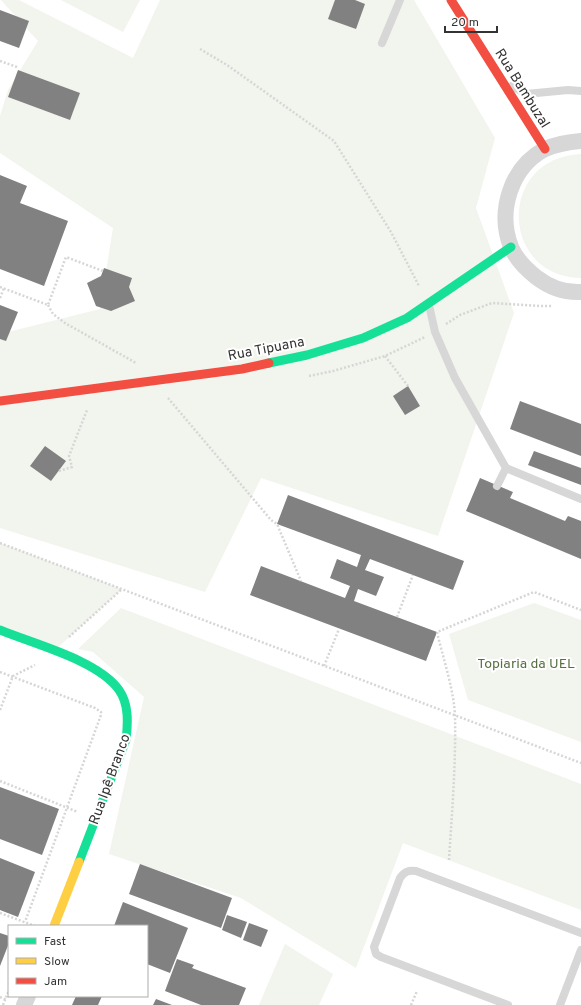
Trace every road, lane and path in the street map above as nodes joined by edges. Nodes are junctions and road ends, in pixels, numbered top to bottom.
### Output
1 (400, 0) edge
2 (451, 0) edge
3 (382, 43) dead end
4 (200, 49) dead end
5 (0, 61) edge
6 (17, 67) dead end
7 (501, 79) junction
8 (581, 91) edge
9 (581, 141) edge
10 (545, 149) junction
11 (511, 248) junction
12 (103, 270) dead end
13 (0, 287) edge
14 (4, 288) junction
15 (581, 292) edge
16 (0, 298) edge
17 (429, 304) junction
18 (48, 305) junction
19 (554, 306) dead end
20 (442, 327) dead end
21 (385, 356) dead end
22 (139, 365) dead end
23 (408, 386) dead end
24 (164, 394) dead end
25 (0, 401) edge
26 (87, 410) dead end
27 (506, 468) junction
28 (59, 471) dead end
29 (497, 486) dead end
30 (581, 499) edge
31 (0, 543) edge
32 (413, 575) dead end
33 (301, 581) dead end
34 (122, 589) junction
35 (581, 610) edge
36 (397, 617) dead end
37 (338, 628) dead end
38 (0, 630) edge
39 (64, 642) dead end
40 (38, 663) dead end
41 (324, 666) junction
42 (0, 672) edge
43 (13, 676) junction
44 (0, 710) edge
45 (455, 715) junction
46 (581, 763) edge
47 (0, 781) edge
48 (68, 807) junction
49 (79, 812) dead end
50 (449, 860) dead end
51 (0, 913) edge
52 (24, 922) junction
53 (31, 925) edge
54 (54, 925) edge
55 (581, 933) edge
56 (581, 950) edge
57 (417, 991) dead end
58 (8, 992) edge
59 (0, 997) edge
60 (27, 997) edge
61 (5, 999) junction
62 (18, 1003) edge
63 (3, 1005) edge
64 (411, 1005) edge
65 (508, 1005) edge
66 (560, 1005) edge

1 - 3 lane
2 - 7 street, Rua Bambuzal
4 - 17 path
5 - 6 path
7 - 8 lane
7 - 10 street, Rua Bambuzal
9 - 10 street
10 - 11 street
11 - 15 street
11 - 17 street, Rua Tipuana
12 - 18 path
13 - 14 path
14 - 16 path
14 - 18 path
17 - 25 street, Rua Tipuana
17 - 27 lane
18 - 22 path
19 - 20 path
21 - 23 path
24 - 33 path
26 - 28 path
27 - 29 lane
27 - 30 lane
31 - 34 path
32 - 36 path
34 - 39 path
34 - 41 path
35 - 45 path
37 - 41 path
38 - 54 street, Rua Ipê Branco
40 - 43 path
41 - 45 path
42 - 43 path
43 - 44 path
43 - 48 path
45 - 46 path
45 - 50 path
47 - 48 path
48 - 49 path
48 - 52 path
51 - 52 path
52 - 53 path
55 - 65 lane
56 - 66 lane
57 - 64 path
58 - 61 path
59 - 61 path
60 - 62 street
61 - 62 path
61 - 63 path

